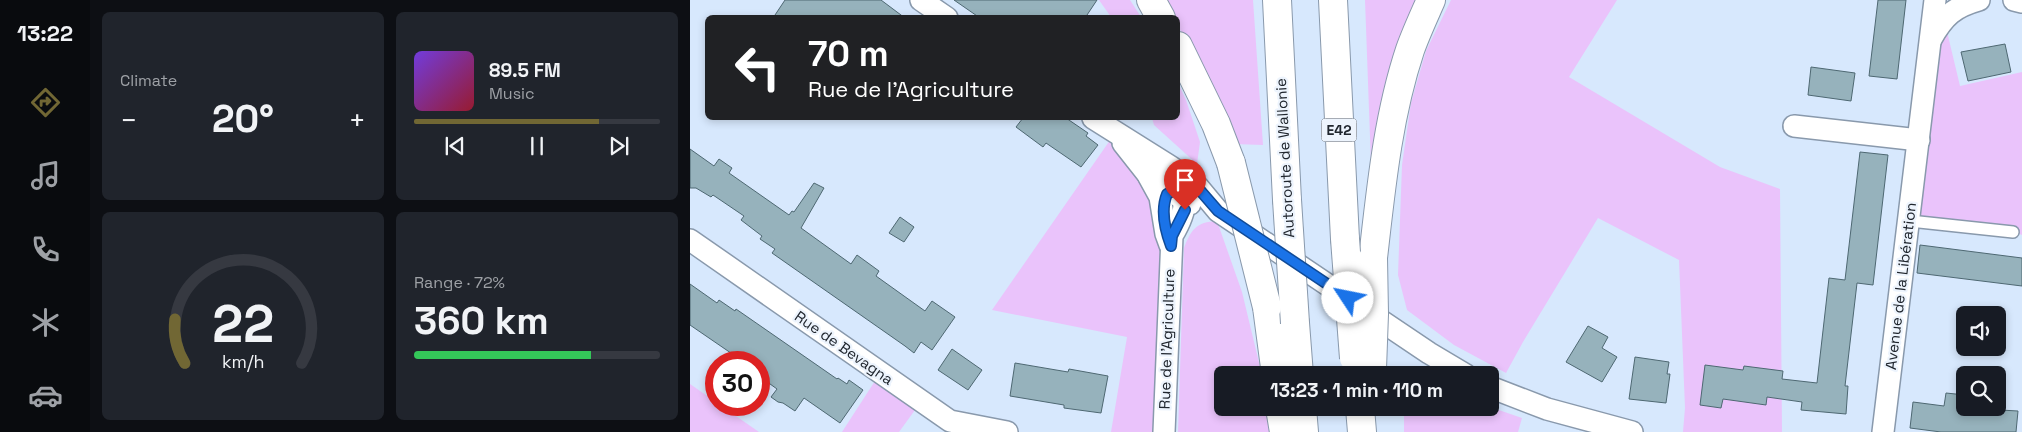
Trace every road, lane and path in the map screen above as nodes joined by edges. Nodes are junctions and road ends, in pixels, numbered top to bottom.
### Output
1 (921, 0) edge
2 (1151, 0) edge
3 (1277, 0) edge
4 (1332, 0) edge
5 (1431, 0) edge
6 (1935, 0) edge
7 (1979, 0) edge
8 (2014, 0) edge
9 (2022, 2) edge
10 (943, 15) edge
11 (1159, 15) edge
12 (1930, 41) junction
13 (1180, 50) edge
14 (1096, 120) edge
15 (1794, 126) dead end
16 (1114, 133) junction
17 (1919, 140) junction
18 (1189, 199) junction
19 (1910, 221) junction
20 (2012, 232) dead end
21 (690, 240) edge
22 (1275, 366) edge
23 (1299, 366) edge
24 (1362, 366) edge
25 (1363, 366) edge
26 (1450, 366) edge
27 (1499, 391) edge
28 (1281, 416) edge
29 (1303, 416) edge
30 (1361, 416) edge
31 (949, 427) edge
32 (1007, 432) edge
33 (1164, 432) edge
34 (1284, 432) edge
35 (1304, 432) edge
36 (1362, 432) edge
37 (1632, 432) edge
38 (1883, 432) edge

1 - 10 street
2 - 11 highway
3 - 23 highway, Autoroute de Wallonie, bridge
4 - 24 highway, E42, bridge
5 - 25 highway, bridge
6 - 12 street, Avenue de la Libération
7 - 12 street
8 - 9 street
12 - 17 street, Avenue de la Libération
13 - 22 highway, bridge
14 - 16 street
15 - 17 street
16 - 18 street
16 - 18 street
17 - 19 street, Avenue de la Libération
18 - 26 street
18 - 33 street, Rue de l'Agriculture
19 - 20 lane
19 - 38 street, Avenue de la Libération
21 - 31 street, Rue de Bevagna
27 - 37 street
28 - 34 highway
29 - 35 highway
30 - 36 highway
31 - 32 street, Rue de Bevagna

